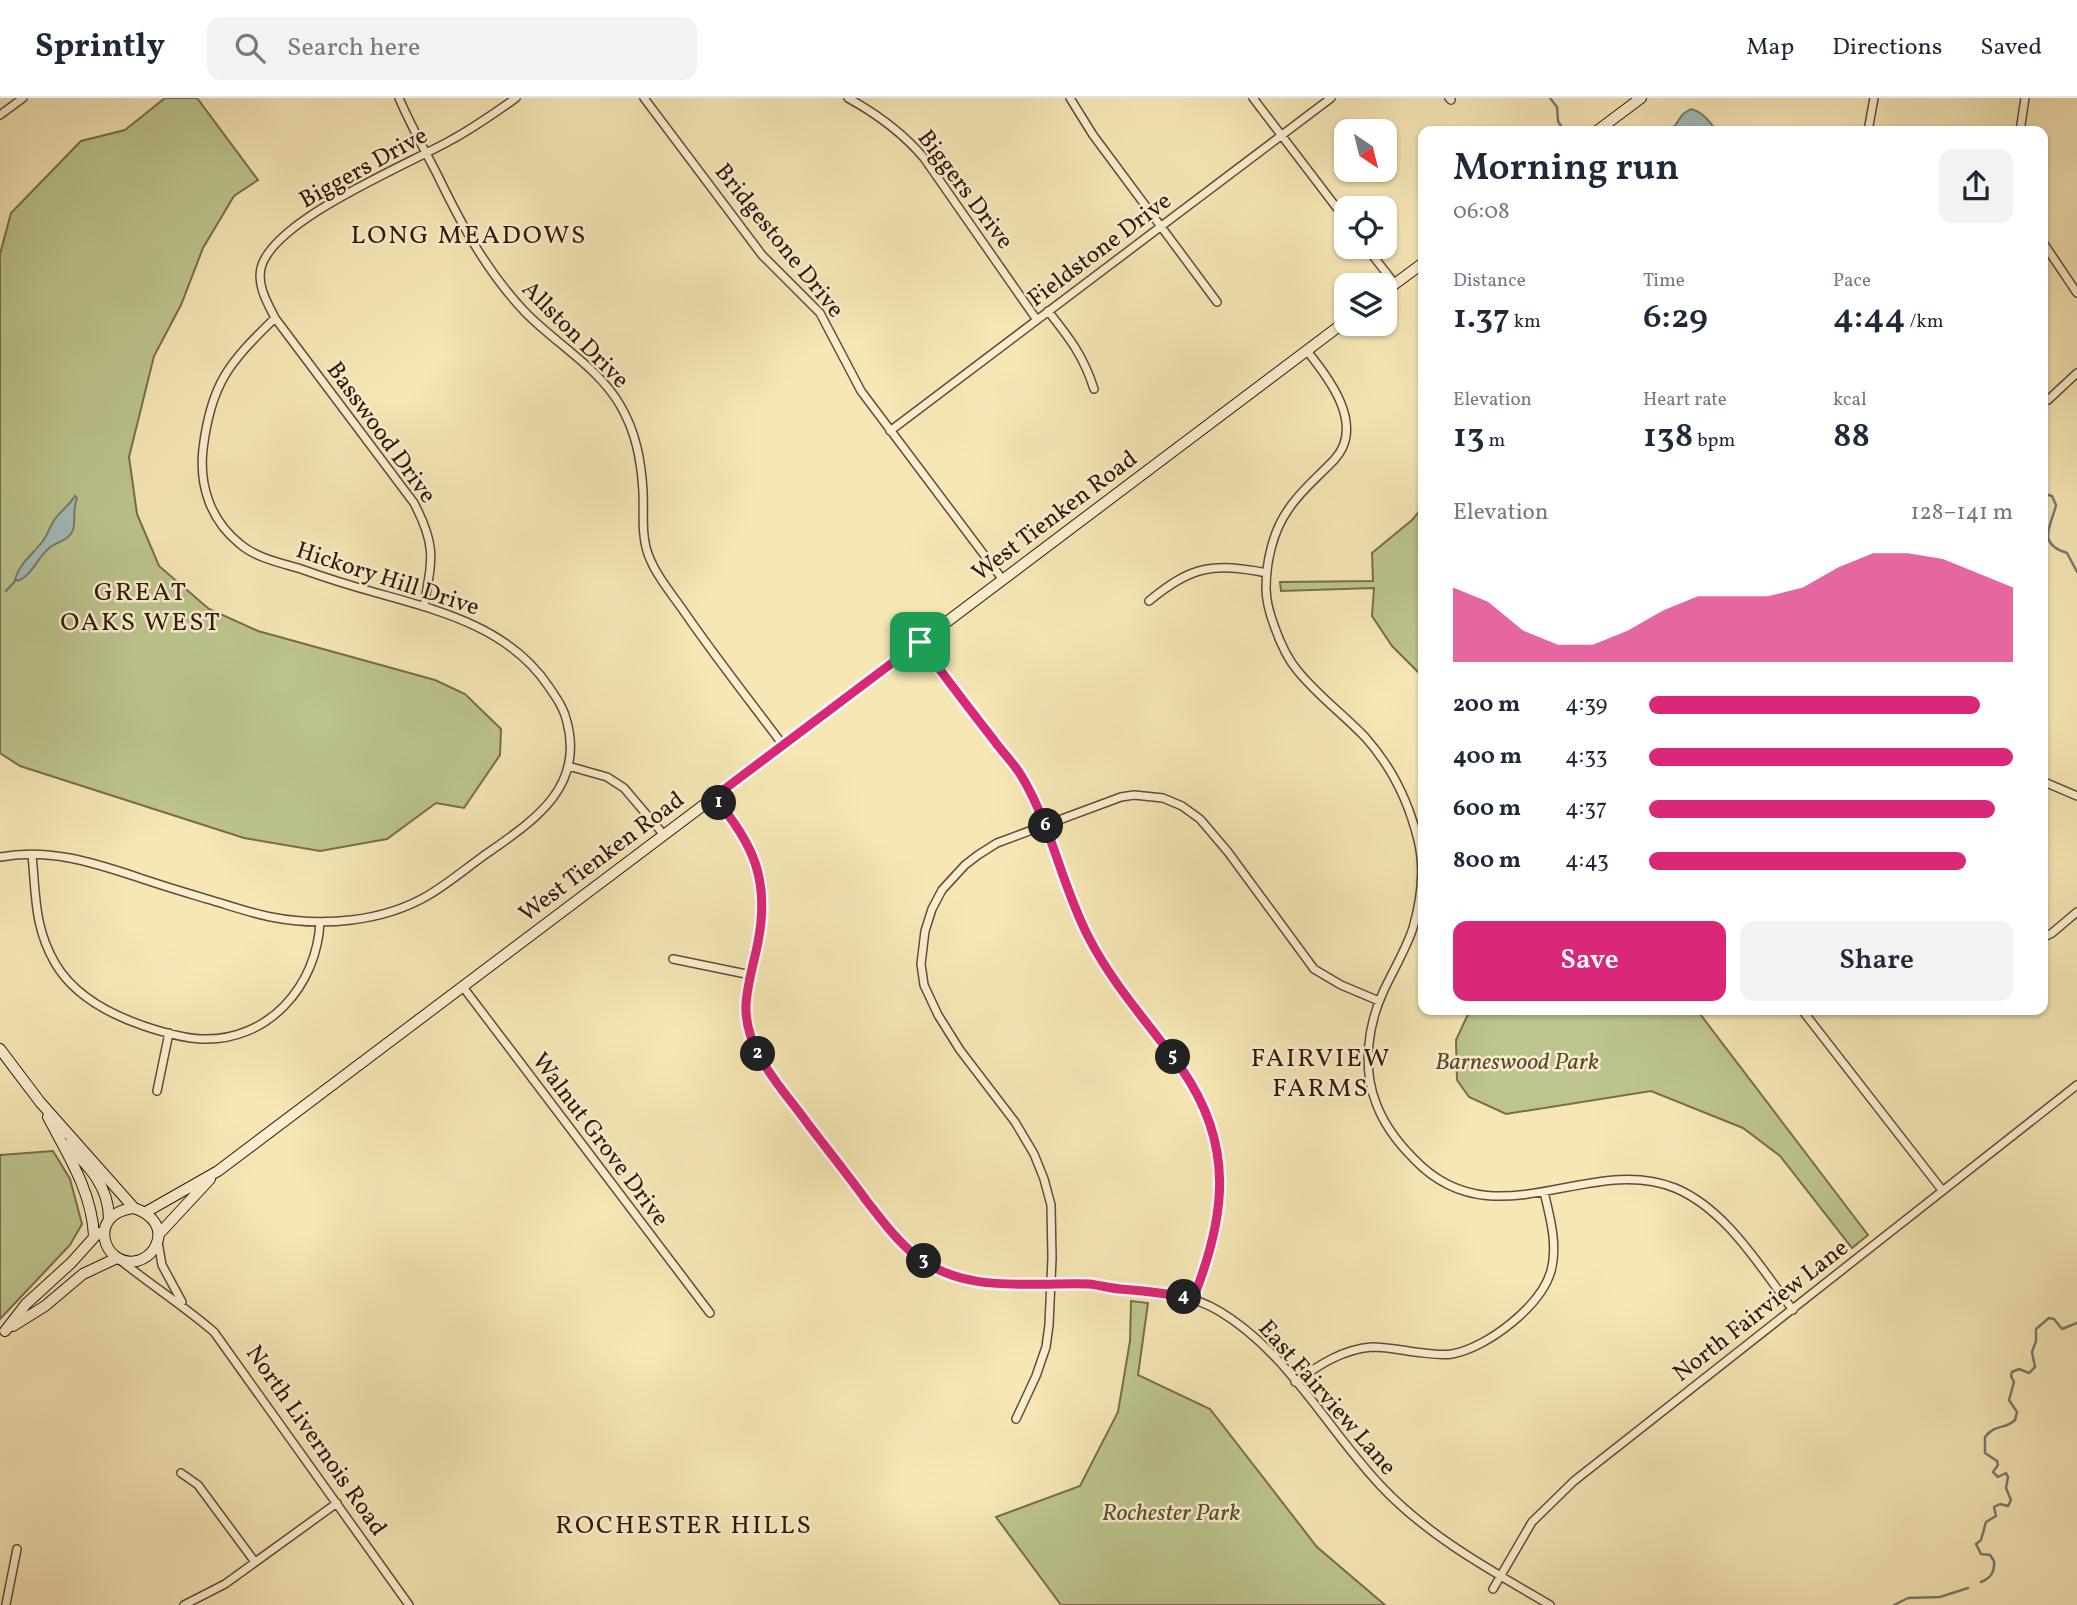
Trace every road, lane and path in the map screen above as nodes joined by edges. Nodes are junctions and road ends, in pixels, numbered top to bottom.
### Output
1 (23, 98) edge
2 (399, 98) edge
3 (516, 98) edge
4 (644, 98) edge
5 (848, 98) edge
6 (1070, 98) edge
7 (1253, 98) edge
8 (1331, 98) edge
9 (1641, 98) edge
10 (1874, 98) edge
11 (2025, 98) edge
12 (0, 115) edge
13 (1604, 126) edge
14 (1869, 126) edge
15 (2021, 126) edge
16 (1281, 136) junction
17 (426, 153) junction
18 (1334, 204) edge
19 (1161, 226) junction
20 (2048, 250) edge
21 (1375, 259) edge
22 (1418, 267) edge
23 (1386, 273) edge
24 (1397, 282) edge
25 (262, 292) joint
26 (2077, 293) edge
27 (1217, 302) dead end
28 (1048, 311) junction
29 (275, 318) junction
30 (1037, 320) junction
31 (1334, 330) edge
32 (1307, 351) junction
33 (2077, 373) edge
34 (1094, 389) dead end
35 (2048, 400) dead end
36 (890, 431) junction
37 (1267, 573) junction
38 (1003, 580) junction
39 (1149, 601) dead end
40 (424, 606) junction
41 (920, 642) junction
42 (783, 745) junction
43 (568, 766) junction
44 (2048, 784) edge
45 (2077, 796) edge
46 (714, 797) junction
47 (1046, 826) junction
48 (664, 835) junction
49 (1418, 837) edge
50 (32, 855) junction
51 (0, 857) edge
52 (1418, 896) edge
53 (2077, 912) edge
54 (320, 922) junction
55 (2048, 935) edge
56 (673, 959) dead end
57 (751, 975) junction
58 (463, 986) junction
59 (1379, 1001) junction
60 (1805, 1015) edge
61 (169, 1033) junction
62 (0, 1049) edge
63 (2077, 1085) edge
64 (157, 1091) dead end
65 (40, 1102) junction
66 (60, 1140) junction
67 (218, 1171) junction
68 (1942, 1190) junction
69 (1544, 1192) junction
70 (134, 1208) junction
71 (146, 1212) junction
72 (106, 1224) junction
73 (94, 1236) junction
74 (158, 1238) junction
75 (118, 1259) junction
76 (1051, 1284) junction
77 (1193, 1299) junction
78 (184, 1306) junction
79 (1793, 1310) junction
80 (709, 1313) dead end
81 (2, 1333) edge
82 (1295, 1382) junction
83 (1016, 1419) dead end
84 (181, 1473) dead end
85 (337, 1503) junction
86 (17, 1549) dead end
87 (255, 1562) junction
88 (1500, 1576) junction
89 (1493, 1589) dead end
90 (6, 1604) edge
91 (184, 1605) edge
92 (409, 1605) edge
93 (1550, 1605) edge

1 - 12 street
2 - 17 street, Allston Drive
3 - 17 street, Biggers Drive
4 - 36 street, Bridgestone Drive
5 - 30 street, Biggers Drive
6 - 19 street
7 - 16 street
8 - 16 street, Fieldstone Drive
9 - 13 street
10 - 14 street
11 - 15 street
16 - 18 street
16 - 19 street, Fieldstone Drive
17 - 25 street, Biggers Drive
17 - 42 street, Allston Drive
19 - 27 street
19 - 28 street, Fieldstone Drive
20 - 26 street
21 - 23 street
22 - 24 street
25 - 29 street, Basswood Drive
28 - 30 street, Fieldstone Drive
28 - 34 street
29 - 40 street, Basswood Drive
29 - 40 street, Hickory Hill Drive
30 - 36 street, Fieldstone Drive
31 - 32 street, West Tienken Road
32 - 37 street
32 - 38 street, West Tienken Road
33 - 35 street
36 - 38 street, Bridgestone Drive
37 - 39 street
37 - 49 street
38 - 41 street, West Tienken Road
40 - 43 street, Hickory Hill Drive
41 - 42 street, West Tienken Road
41 - 47 street
42 - 46 street, West Tienken Road
43 - 48 street
43 - 54 street, Hickory Hill Drive
44 - 45 street
46 - 48 street, West Tienken Road
46 - 57 street, East Fairview Lane
47 - 59 street
47 - 76 street
47 - 77 street
48 - 58 street, West Tienken Road
50 - 51 street, Hickory Hill Drive
50 - 54 street, Hickory Hill Drive
50 - 61 street
52 - 59 street
53 - 55 street
54 - 61 street
56 - 57 street
57 - 76 street, East Fairview Lane
58 - 67 street, West Tienken Road
58 - 80 street, Walnut Grove Drive
59 - 69 street
60 - 68 street
61 - 64 street
62 - 65 street
63 - 68 street, North Fairview Lane
65 - 66 street
65 - 70 street
66 - 72 street
66 - 73 street
67 - 71 street, West Tienken Road
67 - 74 street, West Tienken Road
68 - 79 street, North Fairview Lane
69 - 79 street
69 - 82 street
70 - 71 street
70 - 72 street
71 - 74 street
72 - 73 street
72 - 75 street
73 - 81 street
74 - 75 street
74 - 78 street, North Livernois Road
75 - 78 street, North Livernois Road
75 - 81 street
76 - 77 street, East Fairview Lane
76 - 83 street
77 - 82 street, East Fairview Lane
78 - 85 street, North Livernois Road
79 - 88 street, North Fairview Lane
82 - 88 street, East Fairview Lane
84 - 87 street
85 - 87 street
85 - 92 street, North Livernois Road
86 - 90 street
87 - 91 street
88 - 89 street, North Fairview Lane
88 - 93 street, East Fairview Lane

